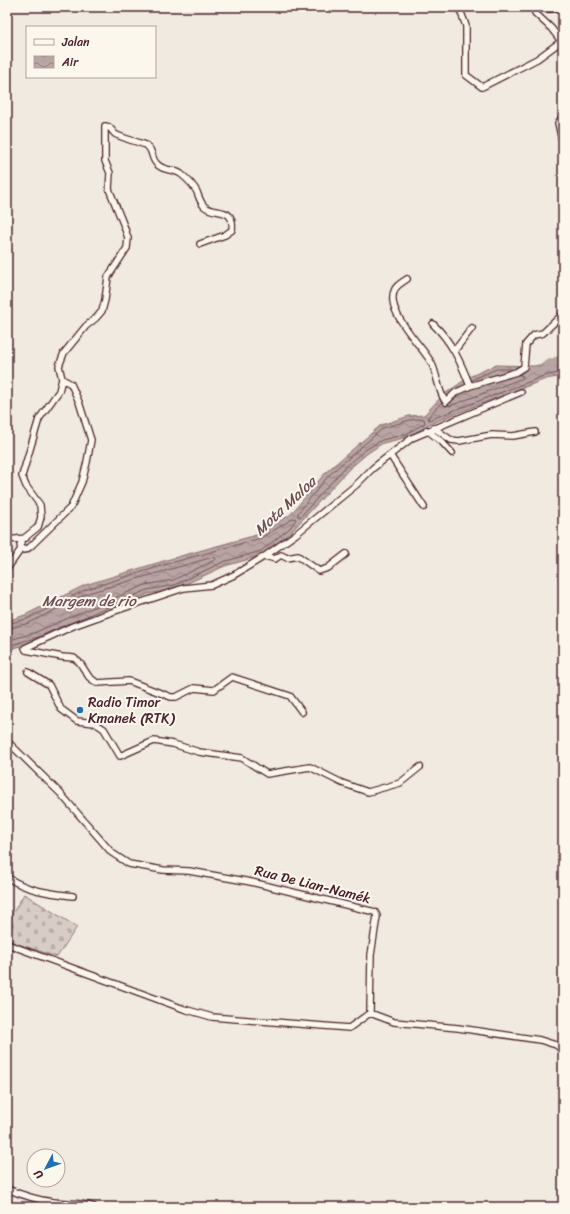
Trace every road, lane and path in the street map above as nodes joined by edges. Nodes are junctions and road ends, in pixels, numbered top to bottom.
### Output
1 (458, 7) edge
2 (539, 7) edge
3 (558, 7) edge
4 (562, 41) edge
5 (563, 116) edge
6 (563, 145) edge
7 (563, 240) edge
8 (200, 244) dead end
9 (563, 246) edge
10 (408, 279) dead end
11 (563, 314) edge
12 (433, 324) dead end
13 (472, 328) dead end
14 (455, 350) junction
15 (62, 379) junction
16 (470, 386) junction
17 (520, 392) dead end
18 (434, 428) junction
19 (427, 430) junction
20 (535, 432) dead end
21 (452, 453) dead end
22 (390, 455) junction
23 (424, 507) dead end
24 (26, 538) junction
25 (7, 540) edge
26 (21, 549) junction
27 (346, 554) dead end
28 (265, 556) junction
29 (7, 569) edge
30 (28, 672) dead end
31 (302, 712) dead end
32 (7, 741) edge
33 (420, 767) dead end
34 (7, 877) edge
35 (73, 896) dead end
36 (7, 944) edge
37 (370, 1013) junction
38 (563, 1050) edge
39 (7, 1189) edge
40 (94, 1207) edge

1 - 4 street
2 - 3 street
2 - 4 street
5 - 6 street
7 - 9 street
8 - 15 street
10 - 16 street
11 - 16 street
12 - 14 street
13 - 14 street
14 - 16 street
15 - 24 street
15 - 26 street
17 - 18 street
18 - 19 street
18 - 20 street
19 - 21 street
19 - 22 street
22 - 23 street
22 - 28 street
24 - 25 street
24 - 26 street
26 - 29 street
27 - 28 street
28 - 31 street
30 - 33 street
32 - 37 street, Rua De Lian-Namék
34 - 35 street
36 - 37 street
37 - 38 street
39 - 40 street

